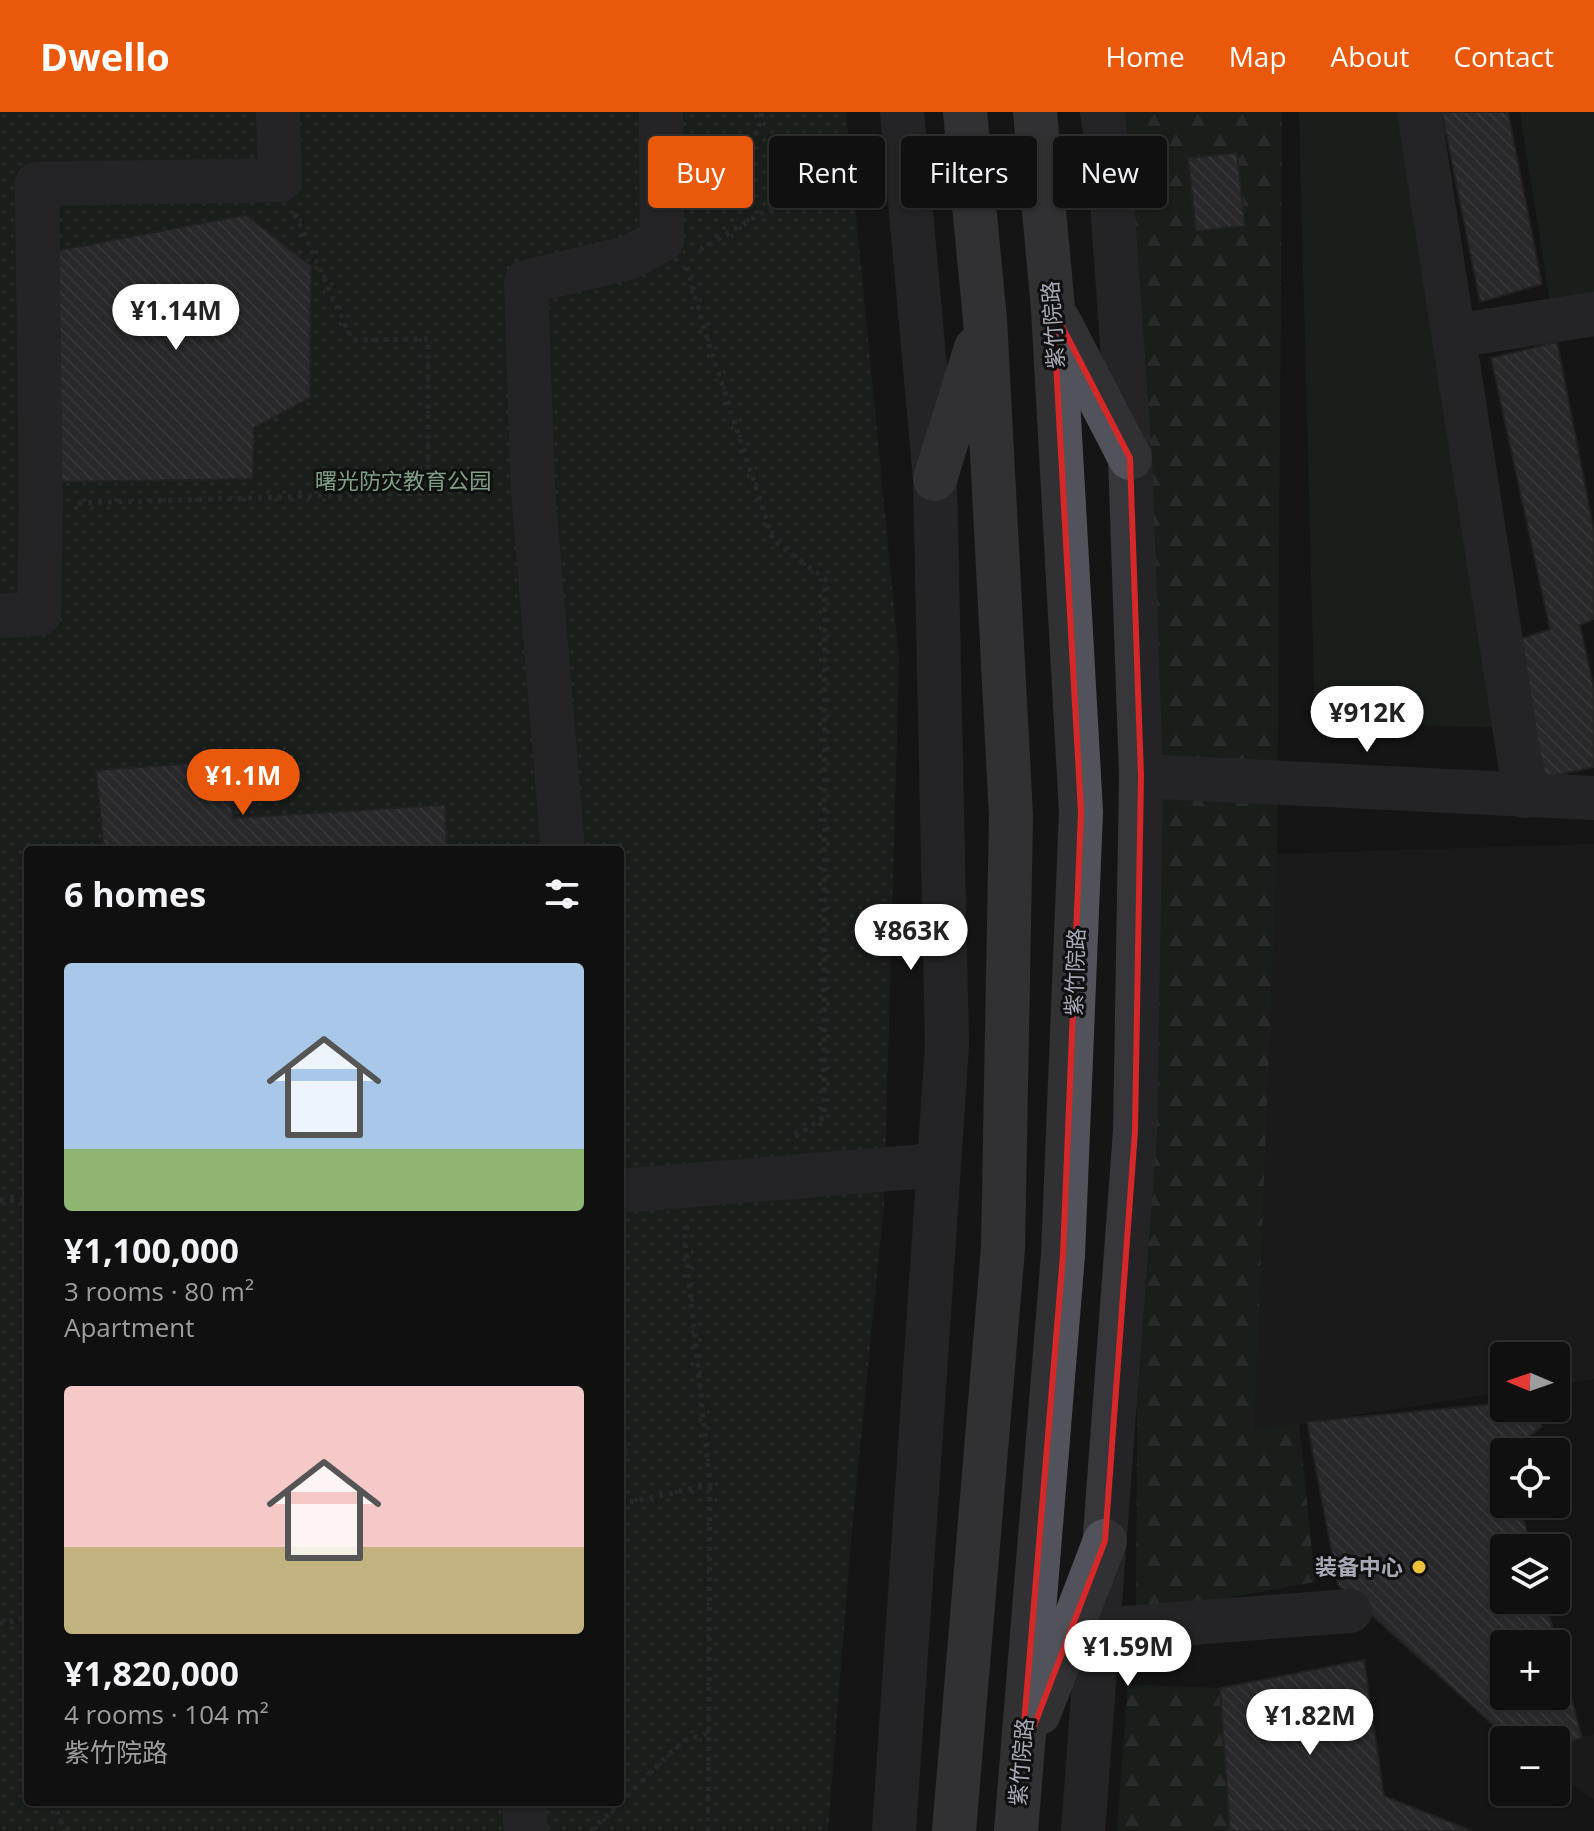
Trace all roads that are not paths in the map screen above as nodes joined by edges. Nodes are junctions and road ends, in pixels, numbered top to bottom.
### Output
1 (278, 112) edge
2 (661, 112) edge
3 (902, 112) edge
4 (965, 112) edge
5 (1035, 112) edge
6 (1102, 112) edge
7 (1419, 112) edge
8 (1053, 309) junction
9 (1594, 314) edge
10 (985, 319) junction
11 (1454, 336) junction
12 (1130, 458) junction
13 (935, 479) junction
14 (0, 616) edge
15 (1141, 776) junction
16 (1525, 796) junction
17 (1594, 798) edge
18 (563, 846) edge
19 (938, 1165) junction
20 (624, 1191) edge
21 (1105, 1541) junction
22 (1350, 1611) dead end
23 (1098, 1630) junction
24 (1021, 1760) junction
25 (524, 1806) edge
26 (526, 1831) edge
27 (894, 1831) edge
28 (954, 1831) edge
29 (1016, 1831) edge
30 (1083, 1831) edge

1 - 14 street
2 - 18 street
3 - 13 street
4 - 10 main road
5 - 8 main road, 紫竹院路
6 - 12 street
7 - 11 street
8 - 12 main road
8 - 24 main road, 紫竹院路
9 - 11 street
10 - 13 main road
10 - 28 main road
11 - 16 street
12 - 15 street
13 - 19 street
15 - 16 street
15 - 21 street
16 - 17 street
19 - 20 street
19 - 27 street
21 - 23 street
21 - 24 main road
22 - 23 street
23 - 30 street
24 - 29 main road, 紫竹院路
25 - 26 street

